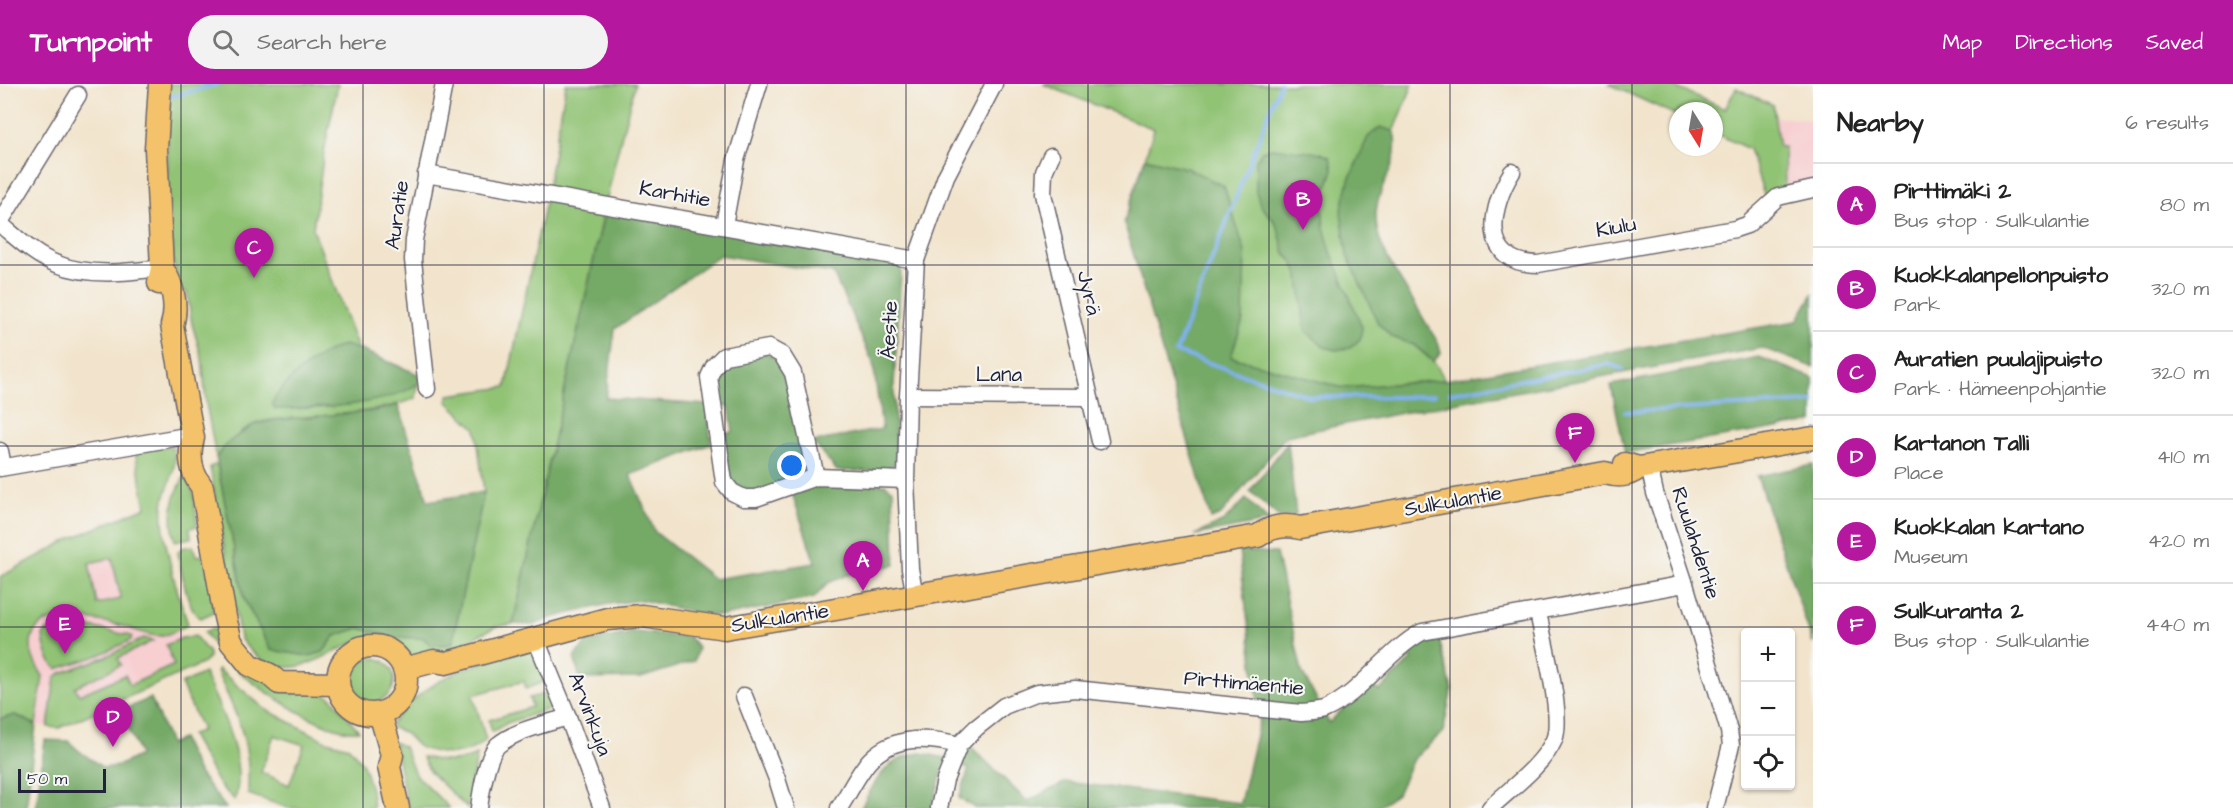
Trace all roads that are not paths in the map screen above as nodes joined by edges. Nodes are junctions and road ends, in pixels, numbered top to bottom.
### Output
1 (160, 84) edge
2 (444, 84) edge
3 (759, 84) edge
4 (994, 84) edge
5 (78, 95) dead end
6 (1051, 156) dead end
7 (1512, 172) dead end
8 (426, 174) junction
9 (1813, 189) edge
10 (0, 223) edge
11 (724, 225) junction
12 (916, 260) junction
13 (162, 268) junction
14 (427, 389) dead end
15 (908, 396) junction
16 (1089, 397) junction
17 (192, 437) junction
18 (1813, 438) edge
19 (1100, 441) dead end
20 (1, 462) edge
21 (1644, 467) junction
22 (816, 477) junction
23 (906, 480) junction
24 (1685, 584) junction
25 (915, 596) junction
26 (1538, 612) junction
27 (535, 637) junction
28 (405, 675) junction
29 (338, 679) junction
30 (744, 696) dead end
31 (374, 713) junction
32 (568, 717) junction
33 (959, 745) junction
34 (398, 808) edge
35 (479, 808) edge
36 (602, 808) edge
37 (786, 808) edge
38 (839, 808) edge
39 (939, 808) edge
40 (1490, 808) edge
41 (1714, 808) edge

1 - 13 main road
2 - 8 street, Auratie
3 - 11 street
4 - 12 street, Äestie
5 - 10 street
6 - 16 street, Jyrä
7 - 9 street, Kiulu
8 - 11 street, Karhitie
8 - 14 street, Auratie
10 - 13 street
11 - 12 street, Karhitie
12 - 15 street, Äestie
13 - 17 main road
15 - 16 street, Lana
15 - 23 street, Äestie
16 - 19 street, Jyrä
17 - 20 street
17 - 29 main road
18 - 21 main road, Sulkulantie
21 - 24 street, Ruulahdentie
21 - 25 main road, Sulkulantie
22 - 22 street
22 - 23 street
23 - 25 street, Äestie
24 - 26 street, Pirttimäentie
24 - 41 street, Ruulahdentie
25 - 27 main road, Sulkulantie
26 - 33 street, Pirttimäentie
26 - 40 street
27 - 28 main road, Sulkulantie
27 - 32 street, Arvinkuja
28 - 29 main road
28 - 31 main road
29 - 31 main road
30 - 37 street
31 - 34 main road
32 - 35 street
32 - 36 street, Arvinkuja
33 - 38 street
33 - 39 street, Pirttimäentie

